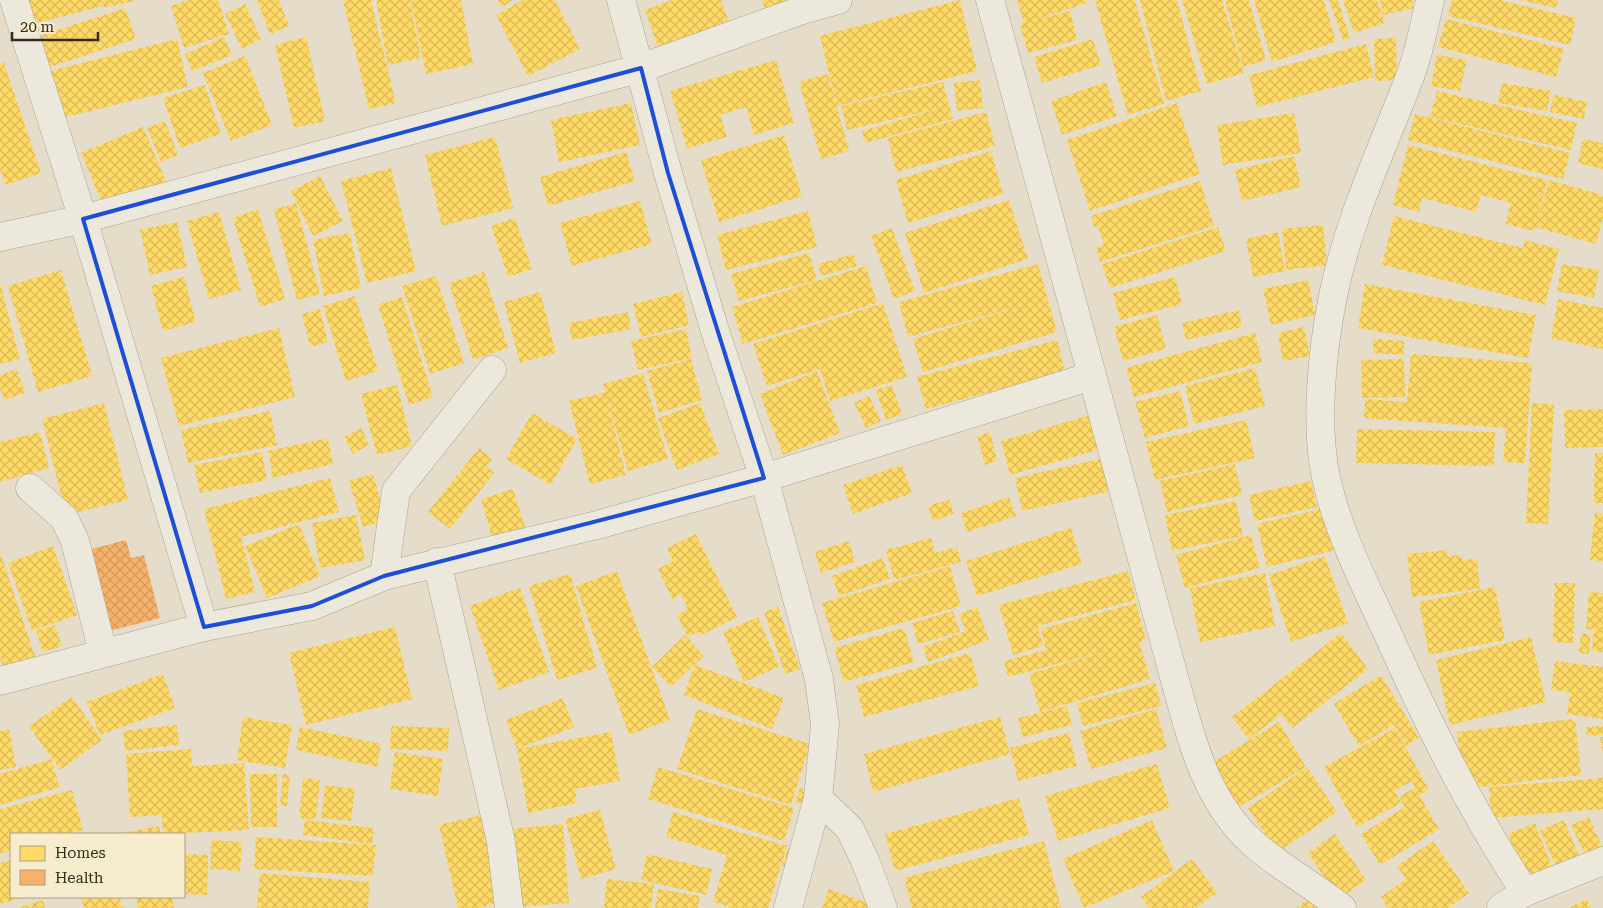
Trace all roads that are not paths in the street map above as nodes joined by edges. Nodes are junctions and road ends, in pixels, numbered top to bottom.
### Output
1 (14, 0) edge
2 (621, 0) edge
3 (838, 0) edge
4 (990, 0) edge
5 (1430, 0) edge
6 (641, 68) junction
7 (83, 219) junction
8 (0, 238) edge
9 (492, 370) dead end
10 (1092, 376) junction
11 (764, 478) junction
12 (30, 488) dead end
13 (437, 562) junction
14 (384, 576) junction
15 (204, 626) junction
16 (104, 653) junction
17 (0, 682) edge
18 (818, 798) junction
19 (1603, 861) edge
20 (1525, 892) junction
21 (509, 908) edge
22 (788, 908) edge
23 (883, 908) edge
24 (1342, 908) edge
25 (1501, 908) edge

1 - 7 street
2 - 6 street
3 - 6 street
4 - 10 street
5 - 20 street
6 - 7 street
6 - 11 street
7 - 8 street
7 - 15 street
9 - 14 street
10 - 11 street
10 - 24 street
11 - 13 street
11 - 18 street
12 - 16 street
13 - 14 street
13 - 21 street
14 - 15 street
15 - 16 street
16 - 17 street
18 - 22 street
18 - 23 street
19 - 20 street
20 - 25 street

